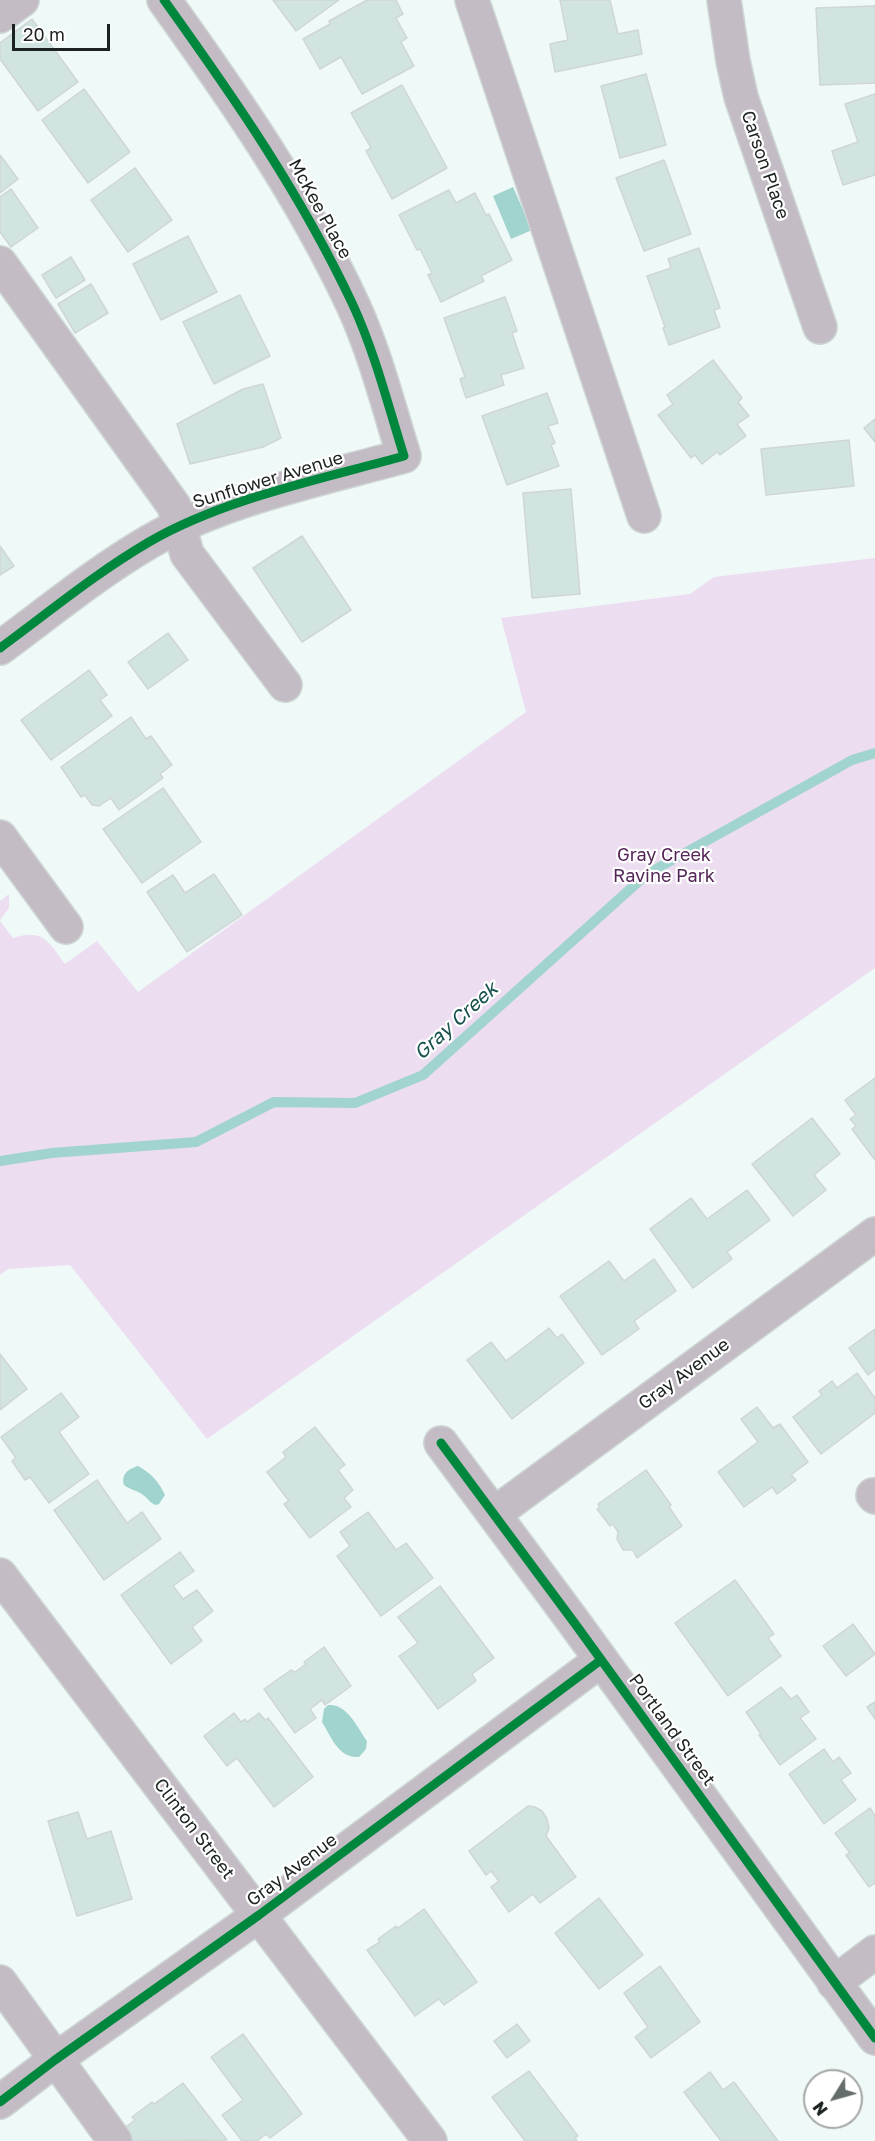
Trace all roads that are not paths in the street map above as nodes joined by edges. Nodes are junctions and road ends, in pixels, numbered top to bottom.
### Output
1 (22, 0) edge
2 (164, 0) edge
3 (472, 0) edge
4 (724, 0) edge
5 (0, 16) edge
6 (0, 263) edge
7 (820, 327) dead end
8 (404, 456) joint
9 (644, 516) dead end
10 (180, 526) junction
11 (0, 648) edge
12 (285, 685) dead end
13 (0, 837) edge
14 (66, 927) dead end
15 (875, 1234) edge
16 (441, 1443) dead end
17 (494, 1514) junction
18 (0, 1575) edge
19 (601, 1660) junction
20 (259, 1915) junction
21 (875, 1952) edge
22 (0, 1982) edge
23 (834, 1983) junction
24 (875, 2038) edge
25 (55, 2060) junction
26 (0, 2102) edge
27 (115, 2141) edge
28 (430, 2141) edge

1 - 5 street
2 - 8 street, McKee Place
3 - 9 street
4 - 7 street, Carson Place
6 - 10 street
8 - 10 street, Sunflower Avenue
10 - 11 street, Sunflower Avenue
10 - 12 street
13 - 14 street
15 - 17 street, Gray Avenue
16 - 17 street, Portland Street
17 - 19 street, Portland Street
18 - 20 street, Clinton Street
19 - 20 street, Gray Avenue
19 - 23 street, Portland Street
20 - 25 street, Gray Avenue
20 - 28 street, Clinton Street
21 - 23 street
22 - 25 street
23 - 24 street, Portland Street
25 - 26 street, Gray Avenue
25 - 27 street

